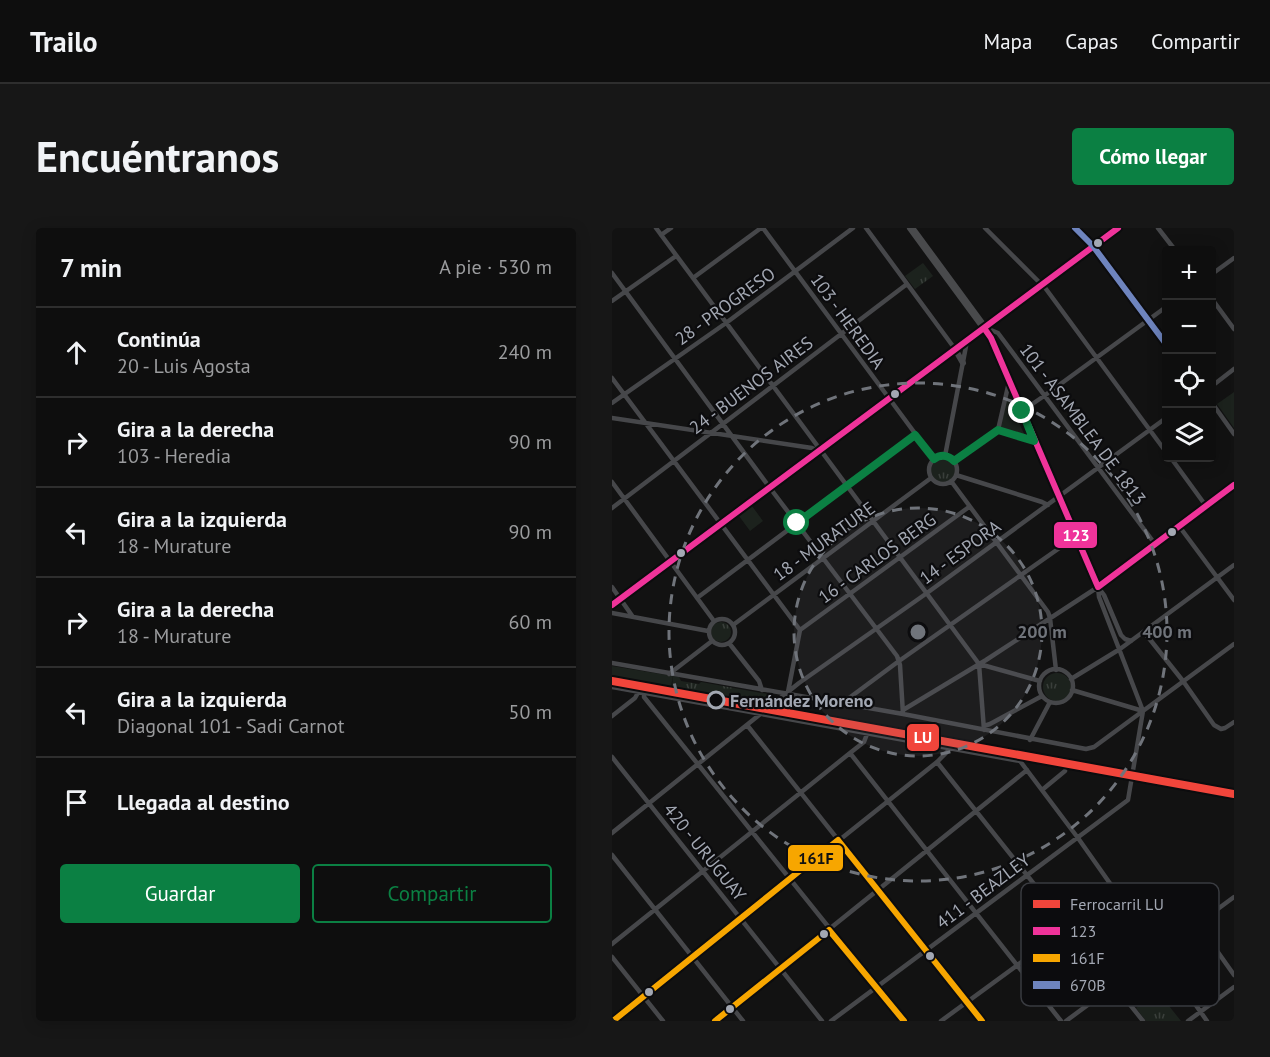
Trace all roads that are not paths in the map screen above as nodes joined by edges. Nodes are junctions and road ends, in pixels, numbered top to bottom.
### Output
1 (656, 228) edge
2 (671, 228) edge
3 (762, 228) edge
4 (853, 228) edge
5 (866, 228) edge
6 (911, 228) edge
7 (985, 228) edge
8 (1075, 228) edge
9 (1118, 228) edge
10 (1158, 228) edge
11 (661, 235) junction
12 (1094, 246) junction
13 (1172, 246) edge
14 (676, 256) junction
15 (1234, 258) edge
16 (1216, 271) edge
17 (795, 272) junction
18 (612, 273) edge
19 (693, 278) junction
20 (908, 284) junction
21 (1042, 285) junction
22 (625, 291) junction
23 (1213, 300) edge
24 (612, 301) edge
25 (1162, 311) edge
26 (1149, 320) junction
27 (726, 323) junction
28 (984, 328) junction
29 (1234, 329) edge
30 (841, 334) junction
31 (1162, 337) edge
32 (967, 340) junction
33 (955, 349) junction
34 (676, 358) junction
35 (1097, 358) junction
36 (963, 363) junction
37 (1234, 369) edge
38 (612, 378) edge
39 (1009, 381) junction
40 (1216, 383) edge
41 (772, 386) junction
42 (624, 395) junction
43 (1044, 396) junction
44 (889, 400) junction
45 (612, 403) edge
46 (1216, 408) edge
47 (1022, 411) junction
48 (612, 418) edge
49 (1162, 422) edge
50 (723, 423) junction
51 (646, 424) junction
52 (998, 430) junction
53 (1150, 430) junction
54 (711, 433) junction
55 (1234, 434) edge
56 (915, 435) junction
57 (733, 436) junction
58 (1034, 441) junction
59 (1162, 446) edge
60 (820, 451) junction
61 (945, 456) junction
62 (934, 459) junction
63 (674, 461) junction
64 (954, 461) junction
65 (1174, 462) edge
66 (1098, 468) junction
67 (956, 476) junction
68 (931, 478) junction
69 (951, 482) junction
70 (612, 483) edge
71 (1234, 485) edge
72 (847, 486) junction
73 (770, 488) junction
74 (1059, 497) junction
75 (624, 500) junction
76 (1048, 505) junction
77 (1206, 506) junction
78 (969, 507) junction
79 (612, 508) edge
80 (873, 522) junction
81 (797, 523) junction
82 (720, 525) junction
83 (1179, 526) junction
84 (1077, 538) junction
85 (996, 542) junction
86 (1155, 544) junction
87 (899, 557) junction
88 (824, 558) junction
89 (747, 560) junction
90 (671, 562) junction
91 (1234, 566) edge
92 (1021, 575) junction
93 (1217, 577) junction
94 (612, 587) edge
95 (1098, 587) junction
96 (927, 593) junction
97 (850, 594) junction
98 (773, 595) junction
99 (697, 598) junction
100 (621, 599) junction
101 (1234, 600) edge
102 (612, 605) edge
103 (612, 613) edge
104 (633, 617) junction
105 (1050, 618) junction
106 (714, 621) junction
107 (733, 625) junction
108 (951, 625) junction
109 (876, 629) junction
110 (800, 630) junction
111 (708, 631) junction
112 (1144, 632) junction
113 (712, 641) junction
114 (1131, 641) junction
115 (729, 643) junction
116 (1234, 644) edge
117 (1120, 649) junction
118 (900, 661) junction
119 (612, 663) edge
120 (979, 664) junction
121 (1056, 670) junction
122 (669, 674) junction
123 (1071, 679) junction
124 (1040, 681) junction
125 (1183, 681) junction
126 (612, 687) edge
127 (762, 690) junction
128 (1072, 690) junction
129 (641, 692) junction
130 (786, 693) junction
131 (1042, 696) junction
132 (1050, 702) junction
133 (842, 704) junction
134 (1143, 711) junction
135 (903, 712) junction
136 (760, 714) junction
137 (612, 716) edge
138 (1234, 722) edge
139 (747, 725) junction
140 (984, 728) junction
141 (867, 734) junction
142 (1030, 740) junction
143 (950, 748) junction
144 (850, 753) junction
145 (612, 757) edge
146 (937, 762) junction
147 (699, 765) junction
148 (1027, 770) junction
149 (1065, 771) dead end
150 (1042, 790) junction
151 (800, 793) junction
152 (887, 801) junction
153 (649, 803) junction
154 (975, 812) junction
155 (752, 832) junction
156 (612, 833) edge
157 (1078, 838) junction
158 (838, 840) junction
159 (926, 850) junction
160 (612, 855) edge
161 (703, 871) junction
162 (1027, 875) junction
163 (789, 879) junction
164 (1033, 883) edge
165 (1109, 883) edge
166 (878, 889) junction
167 (1233, 899) edge
168 (655, 909) junction
169 (1219, 909) edge
170 (976, 914) junction
171 (741, 918) junction
172 (829, 930) junction
173 (612, 944) edge
174 (926, 951) junction
175 (1219, 954) edge
176 (612, 957) edge
177 (692, 957) junction
178 (1021, 962) edge
179 (1017, 965) junction
180 (780, 969) junction
181 (1021, 970) edge
182 (1234, 975) edge
183 (1234, 987) edge
184 (877, 988) junction
185 (644, 997) junction
186 (1219, 998) edge
187 (967, 1002) junction
188 (1049, 1006) edge
189 (1087, 1006) edge
190 (1131, 1006) edge
191 (1197, 1006) edge
192 (1209, 1006) edge
193 (732, 1007) junction
194 (1201, 1012) junction
195 (613, 1021) edge
196 (663, 1021) edge
197 (715, 1021) edge
198 (743, 1021) edge
199 (822, 1021) edge
200 (831, 1021) edge
201 (904, 1021) edge
202 (941, 1021) edge
203 (981, 1021) edge
204 (1061, 1021) edge
205 (1066, 1021) edge
206 (1143, 1021) edge
207 (1188, 1021) edge
208 (1207, 1021) edge

1 - 11 street
2 - 11 street
3 - 17 street, 103 - HEREDIA
3 - 19 street
4 - 17 street, 28 - PROGRESO
5 - 20 street
6 - 28 main road
7 - 21 street
8 - 12 street
9 - 12 street
10 - 13 street
11 - 14 street
12 - 21 street
12 - 26 street
14 - 19 street
14 - 22 street
15 - 16 street
17 - 27 street, 28 - PROGRESO
17 - 30 street, 103 - HEREDIA
18 - 22 street
19 - 27 street
20 - 30 street, 24 - BUENOS AIRES
20 - 33 street
21 - 28 street
21 - 35 street
22 - 24 street
22 - 34 street
23 - 29 street
25 - 26 street
26 - 31 street
26 - 35 street
27 - 34 street, 28 - PROGRESO
27 - 41 street
28 - 32 street
28 - 39 main road
28 - 43 street, 101 - ASAMBLEA DE 1813
30 - 41 street, 24 - BUENOS AIRES
30 - 44 street, 103 - HEREDIA
32 - 33 street
32 - 36 street
33 - 36 street
33 - 44 street
34 - 42 street, 28 - PROGRESO
34 - 50 street
35 - 43 street
35 - 53 street
36 - 61 street
37 - 40 street
38 - 42 street
39 - 47 main road
39 - 52 street
41 - 50 street, 24 - BUENOS AIRES
41 - 60 street
42 - 45 street, 28 - PROGRESO
42 - 51 street
43 - 47 street
43 - 66 street, 101 - ASAMBLEA DE 1813
44 - 56 street, 103 - HEREDIA
44 - 60 street
46 - 55 street
47 - 58 main road
48 - 51 street
49 - 53 street, 14 - ESPORA
50 - 54 street, 24 - BUENOS AIRES
50 - 57 street
51 - 54 street
51 - 63 street
52 - 58 street
52 - 64 street
53 - 59 street
53 - 66 street, 14 - ESPORA
54 - 57 street
54 - 63 street, 24 - BUENOS AIRES
56 - 62 street, 103 - HEREDIA
56 - 72 street
57 - 60 street
57 - 73 street
58 - 74 main road
60 - 72 street
60 - 73 street
61 - 62 street
61 - 64 street
62 - 68 street
63 - 75 street, 24 - BUENOS AIRES
63 - 82 street
64 - 67 street
65 - 77 street
66 - 74 street, 14 - ESPORA
66 - 86 street, 101 - ASAMBLEA DE 1813
67 - 69 street
67 - 76 street
68 - 69 street
68 - 80 street, 18 - MURATURE
69 - 78 street
70 - 75 street
71 - 77 main road
72 - 80 street
72 - 81 street
73 - 81 street
73 - 82 street
74 - 76 street, 14 - ESPORA
74 - 84 main road
75 - 79 street, 24 - BUENOS AIRES
75 - 90 street
76 - 85 street, 14 - ESPORA
77 - 83 main road
78 - 85 street
78 - 87 street, 16 - CARLOS BERG
80 - 87 street
80 - 88 street, 18 - MURATURE
81 - 88 street
81 - 89 street
82 - 89 street
82 - 90 street
83 - 86 main road
83 - 93 street
84 - 92 street
84 - 95 main road
85 - 92 street
85 - 96 street, 14 - ESPORA
86 - 95 main road
87 - 96 street
87 - 97 street, 16 - CARLOS BERG
88 - 97 street
88 - 98 street, 18 - MURATURE
89 - 98 street
89 - 99 street
90 - 99 street
90 - 100 street
91 - 93 street
92 - 105 street
92 - 108 street
93 - 101 street
93 - 112 street
94 - 100 street
95 - 105 street
95 - 114 street
95 - 117 street
96 - 108 street
96 - 109 street, 14 - ESPORA
97 - 109 street
97 - 110 street, 16 - CARLOS BERG
98 - 107 street, 18 - MURATURE
98 - 110 street
99 - 106 street
100 - 102 street
100 - 104 street
103 - 104 street
104 - 111 street
105 - 120 street
105 - 121 street
106 - 107 street
106 - 111 street
107 - 115 street
108 - 118 street
108 - 120 street
109 - 118 street
109 - 130 street, 14 - ESPORA
110 - 130 street
111 - 113 street
112 - 114 street
112 - 125 street
113 - 115 street
113 - 122 street
114 - 117 street
115 - 127 street
116 - 125 street
117 - 123 street
117 - 134 street
118 - 133 street
118 - 135 street
119 - 122 street
120 - 124 street
120 - 135 street
120 - 140 street
121 - 123 street
121 - 124 street
122 - 127 street
123 - 128 street
124 - 131 street
125 - 134 street
125 - 138 street
126 - 129 street
127 - 130 street
128 - 132 street
128 - 134 street
129 - 136 street
129 - 137 street
129 - 147 street
130 - 133 street
130 - 136 street, 14 - ESPORA
131 - 132 street
131 - 140 street
132 - 142 street
133 - 135 street
134 - 142 street
134 - 157 street, 411 - BEAZLEY
135 - 140 street
136 - 139 street, 14 - ESPORA
136 - 141 street
139 - 147 street, 14 - ESPORA
139 - 151 street
140 - 142 street
141 - 143 street
141 - 144 street
143 - 146 street
143 - 148 street
144 - 151 street
144 - 152 street
145 - 153 street, 420 - URUGUAY
146 - 152 street
146 - 154 street
147 - 153 street, 14 - ESPORA
147 - 155 street
148 - 150 street
148 - 154 street
149 - 150 street
150 - 157 street
151 - 155 street
151 - 158 street
152 - 158 street
152 - 159 street
153 - 156 street, 14 - ESPORA
153 - 161 street, 420 - URUGUAY
154 - 159 street
154 - 162 street
155 - 161 street
155 - 163 street
157 - 162 street, 411 - BEAZLEY
157 - 165 street
158 - 163 street
158 - 166 street
159 - 166 street
159 - 170 street
160 - 168 street
161 - 168 street
161 - 171 street, 420 - URUGUAY
162 - 164 street
162 - 170 street, 411 - BEAZLEY
163 - 171 street
163 - 172 street
166 - 172 street
166 - 174 street
167 - 169 street
168 - 173 street
168 - 177 street
170 - 174 street, 411 - BEAZLEY
170 - 179 street
171 - 177 street
171 - 180 street, 420 - URUGUAY
172 - 180 street
172 - 184 street
174 - 184 street, 411 - BEAZLEY
174 - 187 street
175 - 182 street
176 - 185 street
177 - 185 street
177 - 193 street
178 - 179 street
179 - 181 street
179 - 187 street
180 - 193 street
180 - 199 street, 420 - URUGUAY
183 - 186 street
184 - 200 street, 411 - BEAZLEY
184 - 201 street
185 - 195 street
185 - 196 street
187 - 202 street
187 - 203 street
188 - 204 street
189 - 205 street
190 - 206 street
191 - 194 street
192 - 194 street
193 - 197 street
193 - 198 street
194 - 207 street
194 - 208 street

